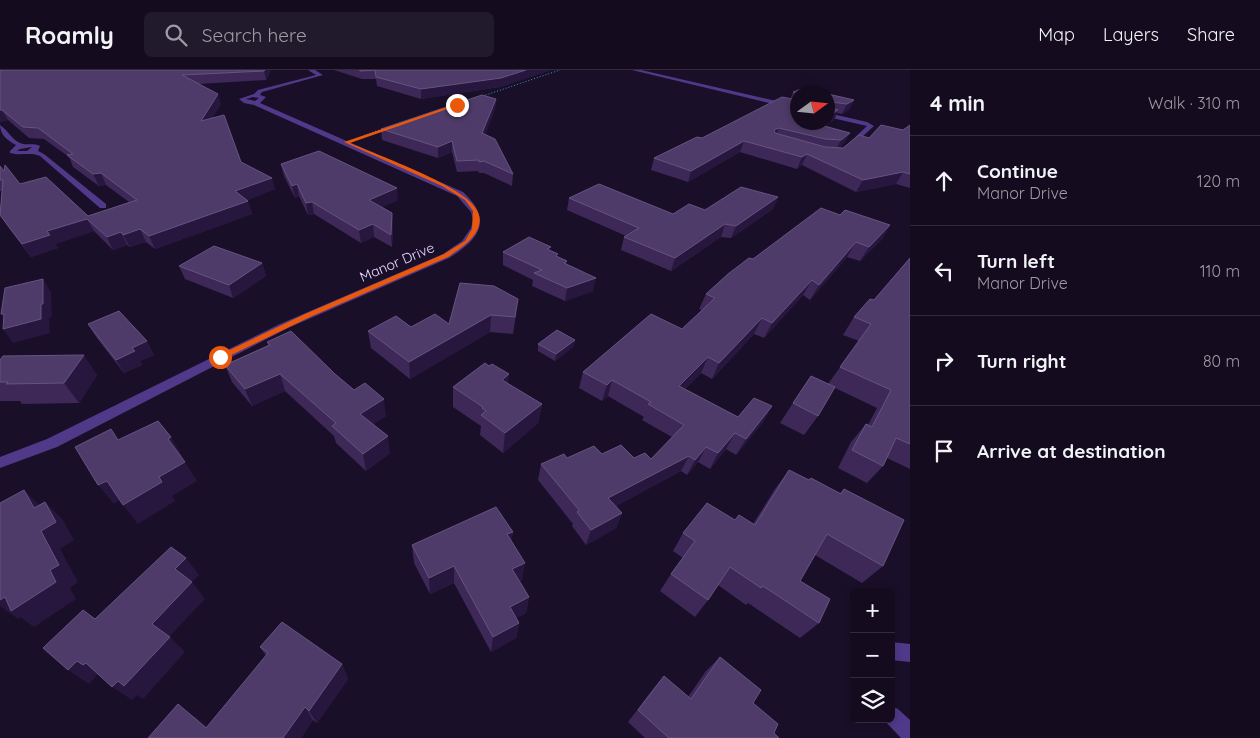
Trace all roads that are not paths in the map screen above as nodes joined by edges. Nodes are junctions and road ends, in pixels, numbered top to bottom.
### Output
1 (311, 70) edge
2 (635, 70) edge
3 (790, 106) edge
4 (835, 116) edge
5 (0, 127) edge
6 (22, 146) junction
7 (844, 150) edge
8 (33, 151) junction
9 (103, 206) dead end
10 (0, 463) edge
11 (895, 651) edge
12 (910, 652) edge

1 - 10 street, Manor Drive
2 - 3 street
4 - 7 street
5 - 6 street
6 - 8 street
6 - 8 street
8 - 9 street
11 - 12 street

